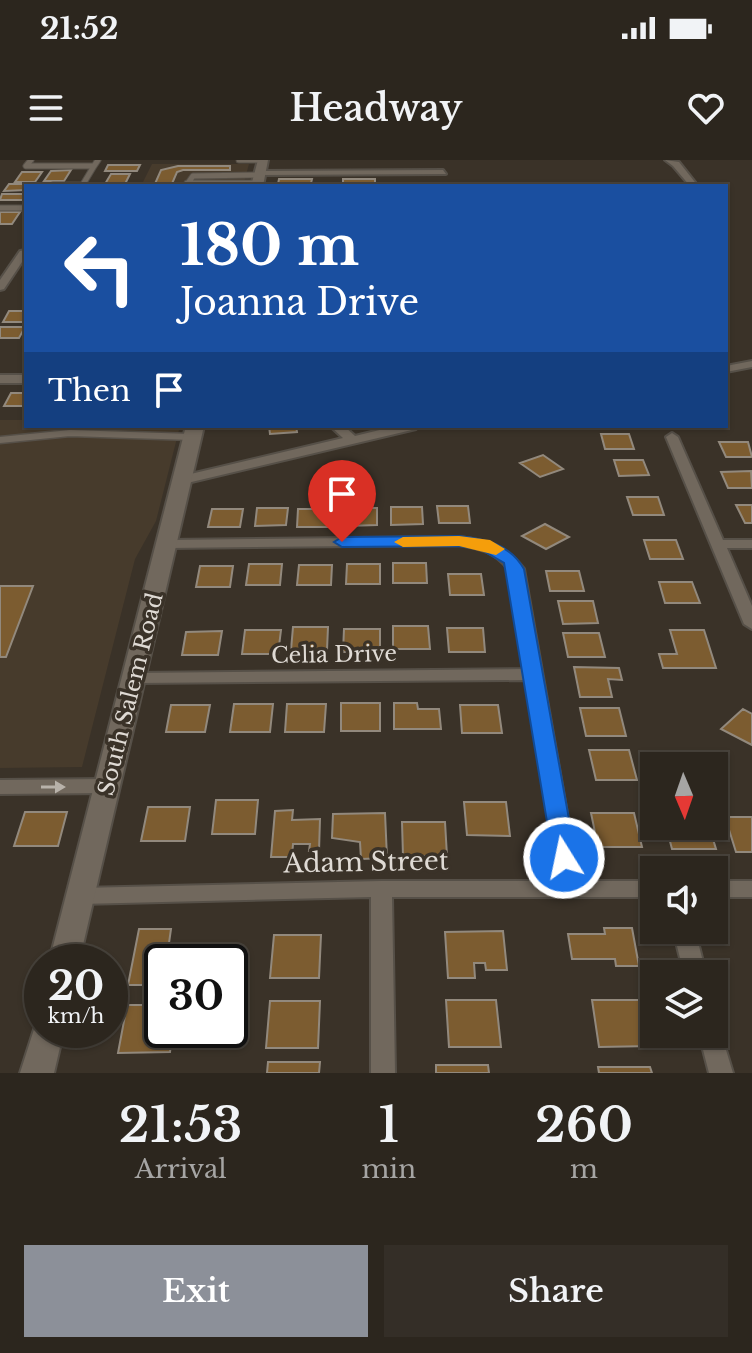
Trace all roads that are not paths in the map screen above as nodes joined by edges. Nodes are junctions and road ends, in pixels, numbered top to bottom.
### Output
1 (31, 160) edge
2 (98, 160) edge
3 (239, 160) edge
4 (330, 160) edge
5 (440, 160) edge
6 (669, 160) edge
7 (94, 166) junction
8 (328, 172) junction
9 (443, 172) junction
10 (260, 173) edge
11 (237, 175) junction
12 (83, 184) edge
13 (186, 184) edge
14 (236, 184) edge
15 (238, 184) edge
16 (327, 184) dead end
17 (445, 184) edge
18 (692, 184) edge
19 (0, 208) edge
20 (24, 208) edge
21 (24, 253) edge
22 (0, 287) edge
23 (752, 364) edge
24 (728, 369) edge
25 (0, 379) edge
26 (24, 379) edge
27 (338, 428) edge
28 (404, 428) edge
29 (194, 432) edge
30 (672, 437) dead end
31 (0, 440) edge
32 (353, 441) junction
33 (183, 480) junction
34 (168, 544) junction
35 (719, 544) junction
36 (752, 544) edge
37 (752, 624) edge
38 (532, 674) junction
39 (136, 678) junction
40 (107, 786) junction
41 (0, 787) edge
42 (570, 888) junction
43 (381, 889) junction
44 (640, 889) edge
45 (728, 889) edge
46 (752, 889) edge
47 (80, 896) junction
48 (68, 944) edge
49 (43, 1048) edge
50 (715, 1048) edge
51 (37, 1073) edge
52 (383, 1073) edge
53 (721, 1073) edge

1 - 7 lane
2 - 7 lane
3 - 10 lane
4 - 8 street
5 - 9 street
6 - 18 street
7 - 12 lane
8 - 9 street
8 - 10 street
8 - 16 street
9 - 17 street
10 - 11 lane
10 - 15 lane
11 - 13 lane
11 - 14 lane
19 - 20 lane
21 - 22 street
23 - 24 street
25 - 26 street
27 - 32 street
28 - 32 street
29 - 31 lane
29 - 33 main road, South Salem Road
30 - 35 street
32 - 33 street
33 - 34 main road, South Salem Road
34 - 38 street
34 - 39 main road, South Salem Road
35 - 36 street
35 - 37 street
38 - 39 street, Celia Drive
38 - 42 street
39 - 40 main road, South Salem Road
41 -> 40 street
40 - 47 main road, South Salem Road
42 - 43 street, Adam Street
42 - 44 street, Adam Street
43 - 47 street, Adam Street
43 - 52 street
45 - 46 street
47 - 48 main road, South Salem Road
49 - 51 main road
50 - 53 street

